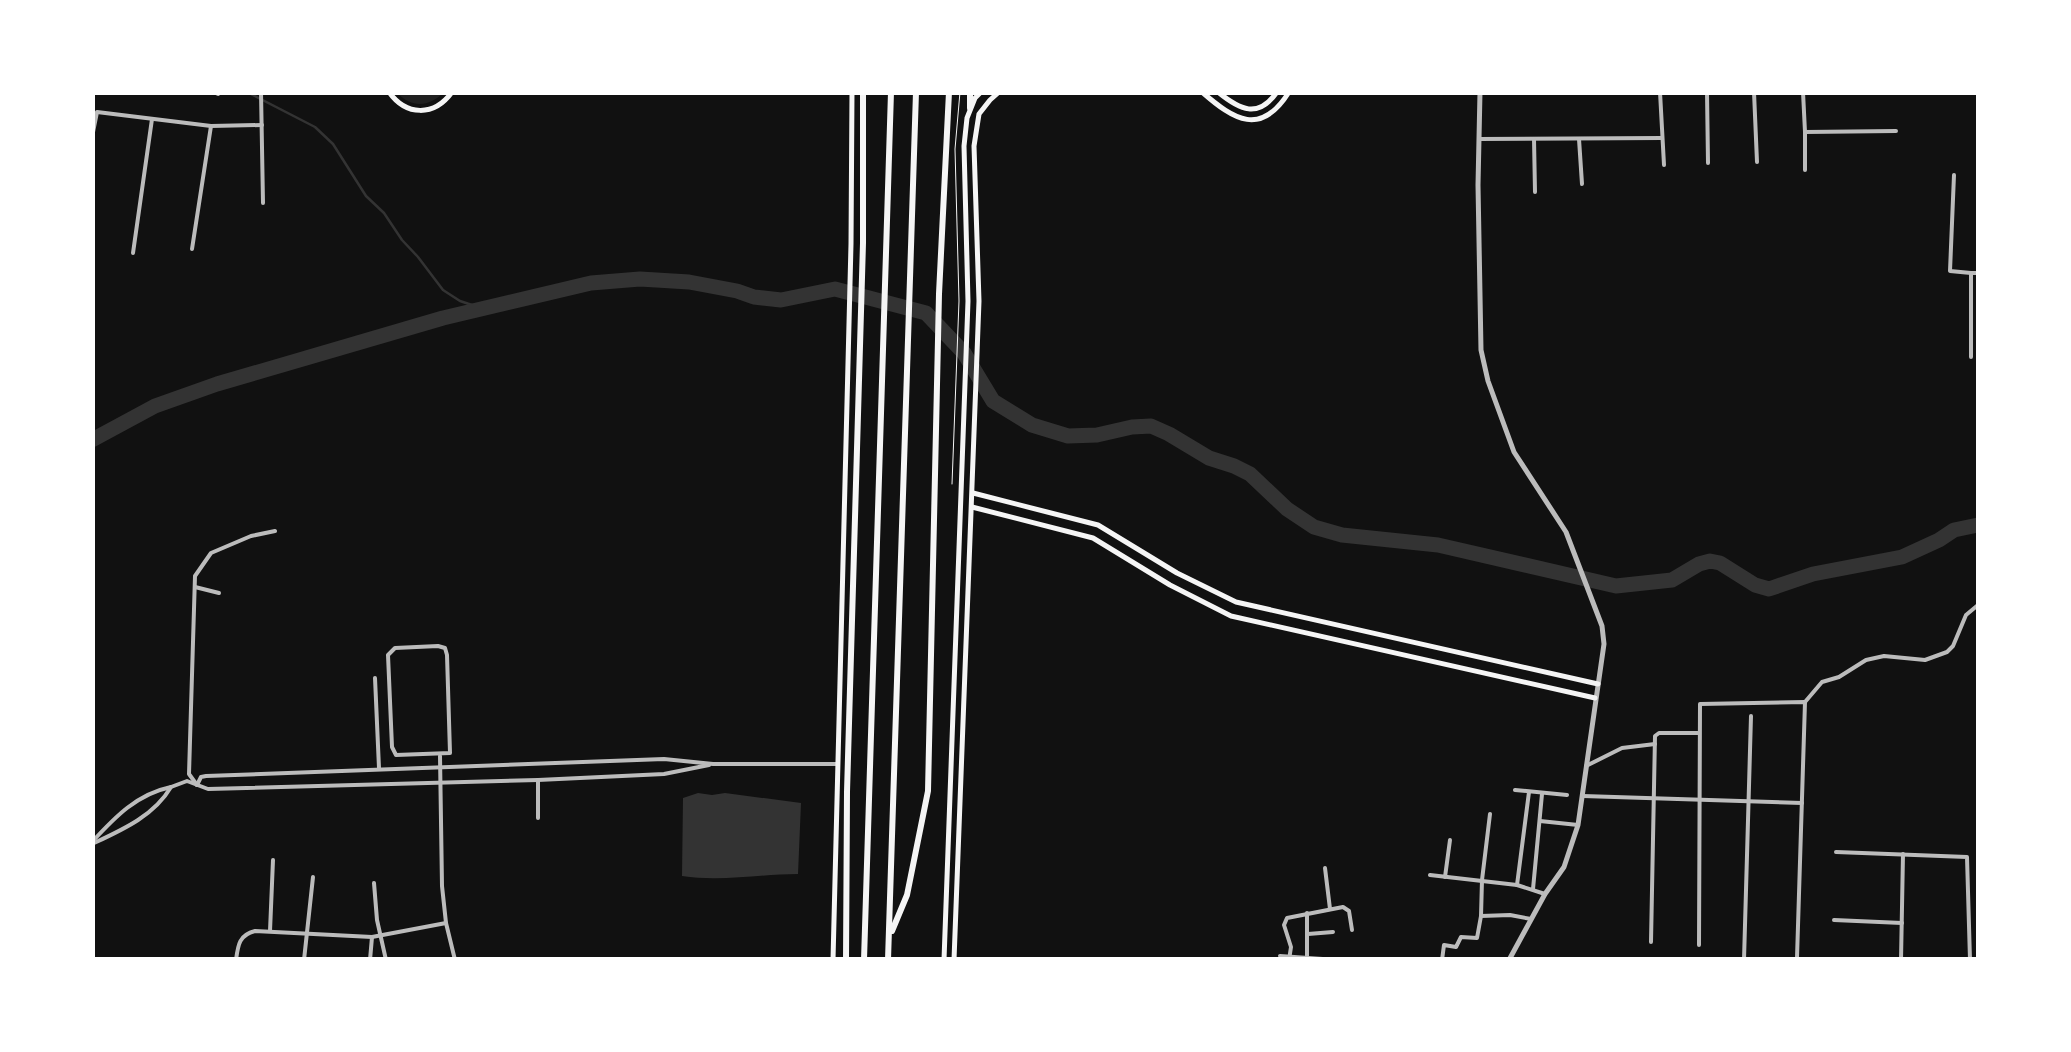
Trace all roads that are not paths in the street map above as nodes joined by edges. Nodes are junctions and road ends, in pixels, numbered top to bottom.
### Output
1 (261, 92) edge
2 (388, 92) edge
3 (852, 92) edge
4 (863, 92) edge
5 (891, 92) edge
6 (916, 92) edge
7 (949, 92) edge
8 (970, 92) edge
9 (980, 92) edge
10 (999, 92) edge
11 (1202, 92) edge
12 (1218, 92) edge
13 (1277, 92) edge
14 (1289, 92) edge
15 (1480, 92) edge
16 (1660, 92) edge
17 (1708, 92) edge
18 (1754, 92) edge
19 (1804, 92) edge
20 (452, 93) edge
21 (970, 108) junction
22 (152, 119) junction
23 (211, 126) junction
24 (262, 126) junction
25 (1896, 131) dead end
26 (1804, 132) junction
27 (92, 137) edge
28 (1579, 138) junction
29 (1662, 138) junction
30 (1480, 139) junction
31 (1534, 139) junction
32 (1757, 162) dead end
33 (1708, 163) dead end
34 (1664, 165) dead end
35 (1805, 170) dead end
36 (1954, 175) dead end
37 (1582, 184) dead end
38 (1535, 192) dead end
39 (263, 203) dead end
40 (192, 249) dead end
41 (133, 253) dead end
42 (1971, 273) junction
43 (1978, 273) edge
44 (1972, 357) dead end
45 (973, 493) junction
46 (972, 507) junction
47 (275, 531) dead end
48 (195, 587) junction
49 (219, 593) dead end
50 (1978, 605) edge
51 (375, 678) dead end
52 (1598, 684) junction
53 (1596, 698) junction
54 (1805, 702) junction
55 (1752, 716) dead end
56 (1700, 732) junction
57 (1654, 744) junction
58 (426, 755) junction
59 (440, 755) junction
60 (713, 764) junction
61 (838, 764) junction
62 (1586, 766) junction
63 (426, 768) junction
64 (440, 768) junction
65 (379, 770) junction
66 (357, 771) junction
67 (274, 774) junction
68 (538, 780) junction
69 (440, 782) junction
70 (358, 784) junction
71 (198, 785) junction
72 (171, 787) junction
73 (274, 787) junction
74 (1516, 790) dead end
75 (1529, 792) junction
76 (1542, 794) junction
77 (1566, 796) dead end
78 (1582, 796) junction
79 (1653, 797) junction
80 (1699, 798) junction
81 (1748, 800) junction
82 (1802, 802) junction
83 (1490, 814) dead end
84 (538, 818) dead end
85 (1540, 821) junction
86 (1578, 825) junction
87 (1450, 840) dead end
88 (92, 843) edge
89 (1836, 852) dead end
90 (1903, 854) junction
91 (273, 860) dead end
92 (1325, 868) dead end
93 (1430, 875) dead end
94 (313, 877) dead end
95 (1445, 877) junction
96 (1482, 880) junction
97 (374, 883) dead end
98 (1516, 885) junction
99 (1533, 889) junction
100 (1544, 894) junction
101 (1330, 909) junction
102 (1306, 912) junction
103 (1481, 916) junction
104 (1531, 919) junction
105 (1834, 920) dead end
106 (446, 922) junction
107 (1902, 923) junction
108 (1352, 930) dead end
109 (1969, 930) junction
110 (1978, 930) edge
111 (270, 931) junction
112 (1333, 932) dead end
113 (307, 933) junction
114 (1308, 934) junction
115 (380, 936) junction
116 (372, 937) junction
117 (889, 938) junction
118 (1651, 942) dead end
119 (1698, 945) dead end
120 (1280, 956) dead end
121 (1290, 958) edge
122 (1307, 958) edge
123 (1797, 958) edge
124 (236, 960) edge
125 (304, 960) edge
126 (370, 960) edge
127 (386, 960) edge
128 (456, 960) edge
129 (833, 960) edge
130 (846, 960) edge
131 (864, 960) edge
132 (888, 960) edge
133 (944, 960) edge
134 (954, 960) edge
135 (1336, 960) edge
136 (1442, 960) edge
137 (1508, 960) edge
138 (1744, 960) edge
139 (1902, 960) edge
140 (1970, 960) edge

1 - 24 street
2 - 20 main road
3 - 61 main road
4 - 130 highway
5 - 131 highway
6 - 117 highway
7 - 117 highway
8 - 21 highway
9 - 21 main road
10 - 45 main road
11 - 14 main road
12 - 13 main road
15 - 30 street
16 - 29 street
17 - 33 street
18 - 32 street
19 - 26 street
21 - 133 main road
22 - 23 street
22 - 27 street
22 - 41 street
23 - 24 street
23 - 40 street
24 - 39 street
25 - 26 street
26 - 35 street
28 - 29 street
28 - 31 street
28 - 37 street
29 - 34 street
30 - 31 street
30 - 52 street
31 - 38 street
36 - 42 street
42 - 43 street
42 - 44 street
45 - 46 main road
45 - 52 main road
46 - 53 main road
46 - 134 main road
47 - 48 street
48 - 49 street
48 - 71 street
50 - 54 street
51 - 65 street
52 - 53 street
53 - 62 street
54 - 56 street
54 - 82 street
55 - 81 street
56 - 57 street
56 - 80 street
57 - 62 street
57 - 79 street
58 - 59 street
58 - 59 street
58 - 63 street
59 - 64 street
60 - 61 street
60 - 64 street
60 - 68 street
61 - 129 main road
62 - 78 street
63 - 64 street
63 - 65 street
64 - 69 street
65 - 66 street
66 - 67 street
66 - 70 street
67 - 71 street
67 - 73 street
68 - 69 street
68 - 84 street
69 - 70 street
69 - 106 street
70 - 73 street
71 - 72 street
71 - 73 street
72 - 88 street
72 - 88 street
74 - 75 street
75 - 76 street
75 - 98 street
76 - 77 street
76 - 85 street
78 - 79 street
78 - 86 street
79 - 80 street
79 - 118 street
80 - 81 street
80 - 119 street
81 - 82 street
81 - 138 street
82 - 123 street
83 - 96 street
85 - 86 street
85 - 99 street
86 - 100 street
87 - 95 street
89 - 90 street
90 - 107 street
90 - 109 street
91 - 111 street
92 - 101 street
93 - 95 street
94 - 113 street
95 - 96 street
96 - 98 street
96 - 103 street
97 - 115 street
98 - 99 street
99 - 100 street
100 - 104 street
101 - 102 street
101 - 108 street
102 - 114 street
102 - 121 street
103 - 104 street
103 - 136 street
104 - 137 street
105 - 107 street
106 - 115 street
106 - 128 street
107 - 139 street
109 - 110 street
109 - 140 street
111 - 113 street
111 - 124 street
112 - 114 street
113 - 116 street
113 - 125 street
114 - 122 street
115 - 116 street
115 - 127 street
116 - 126 street
117 - 132 highway
120 - 121 street
121 - 122 street
122 - 135 street

